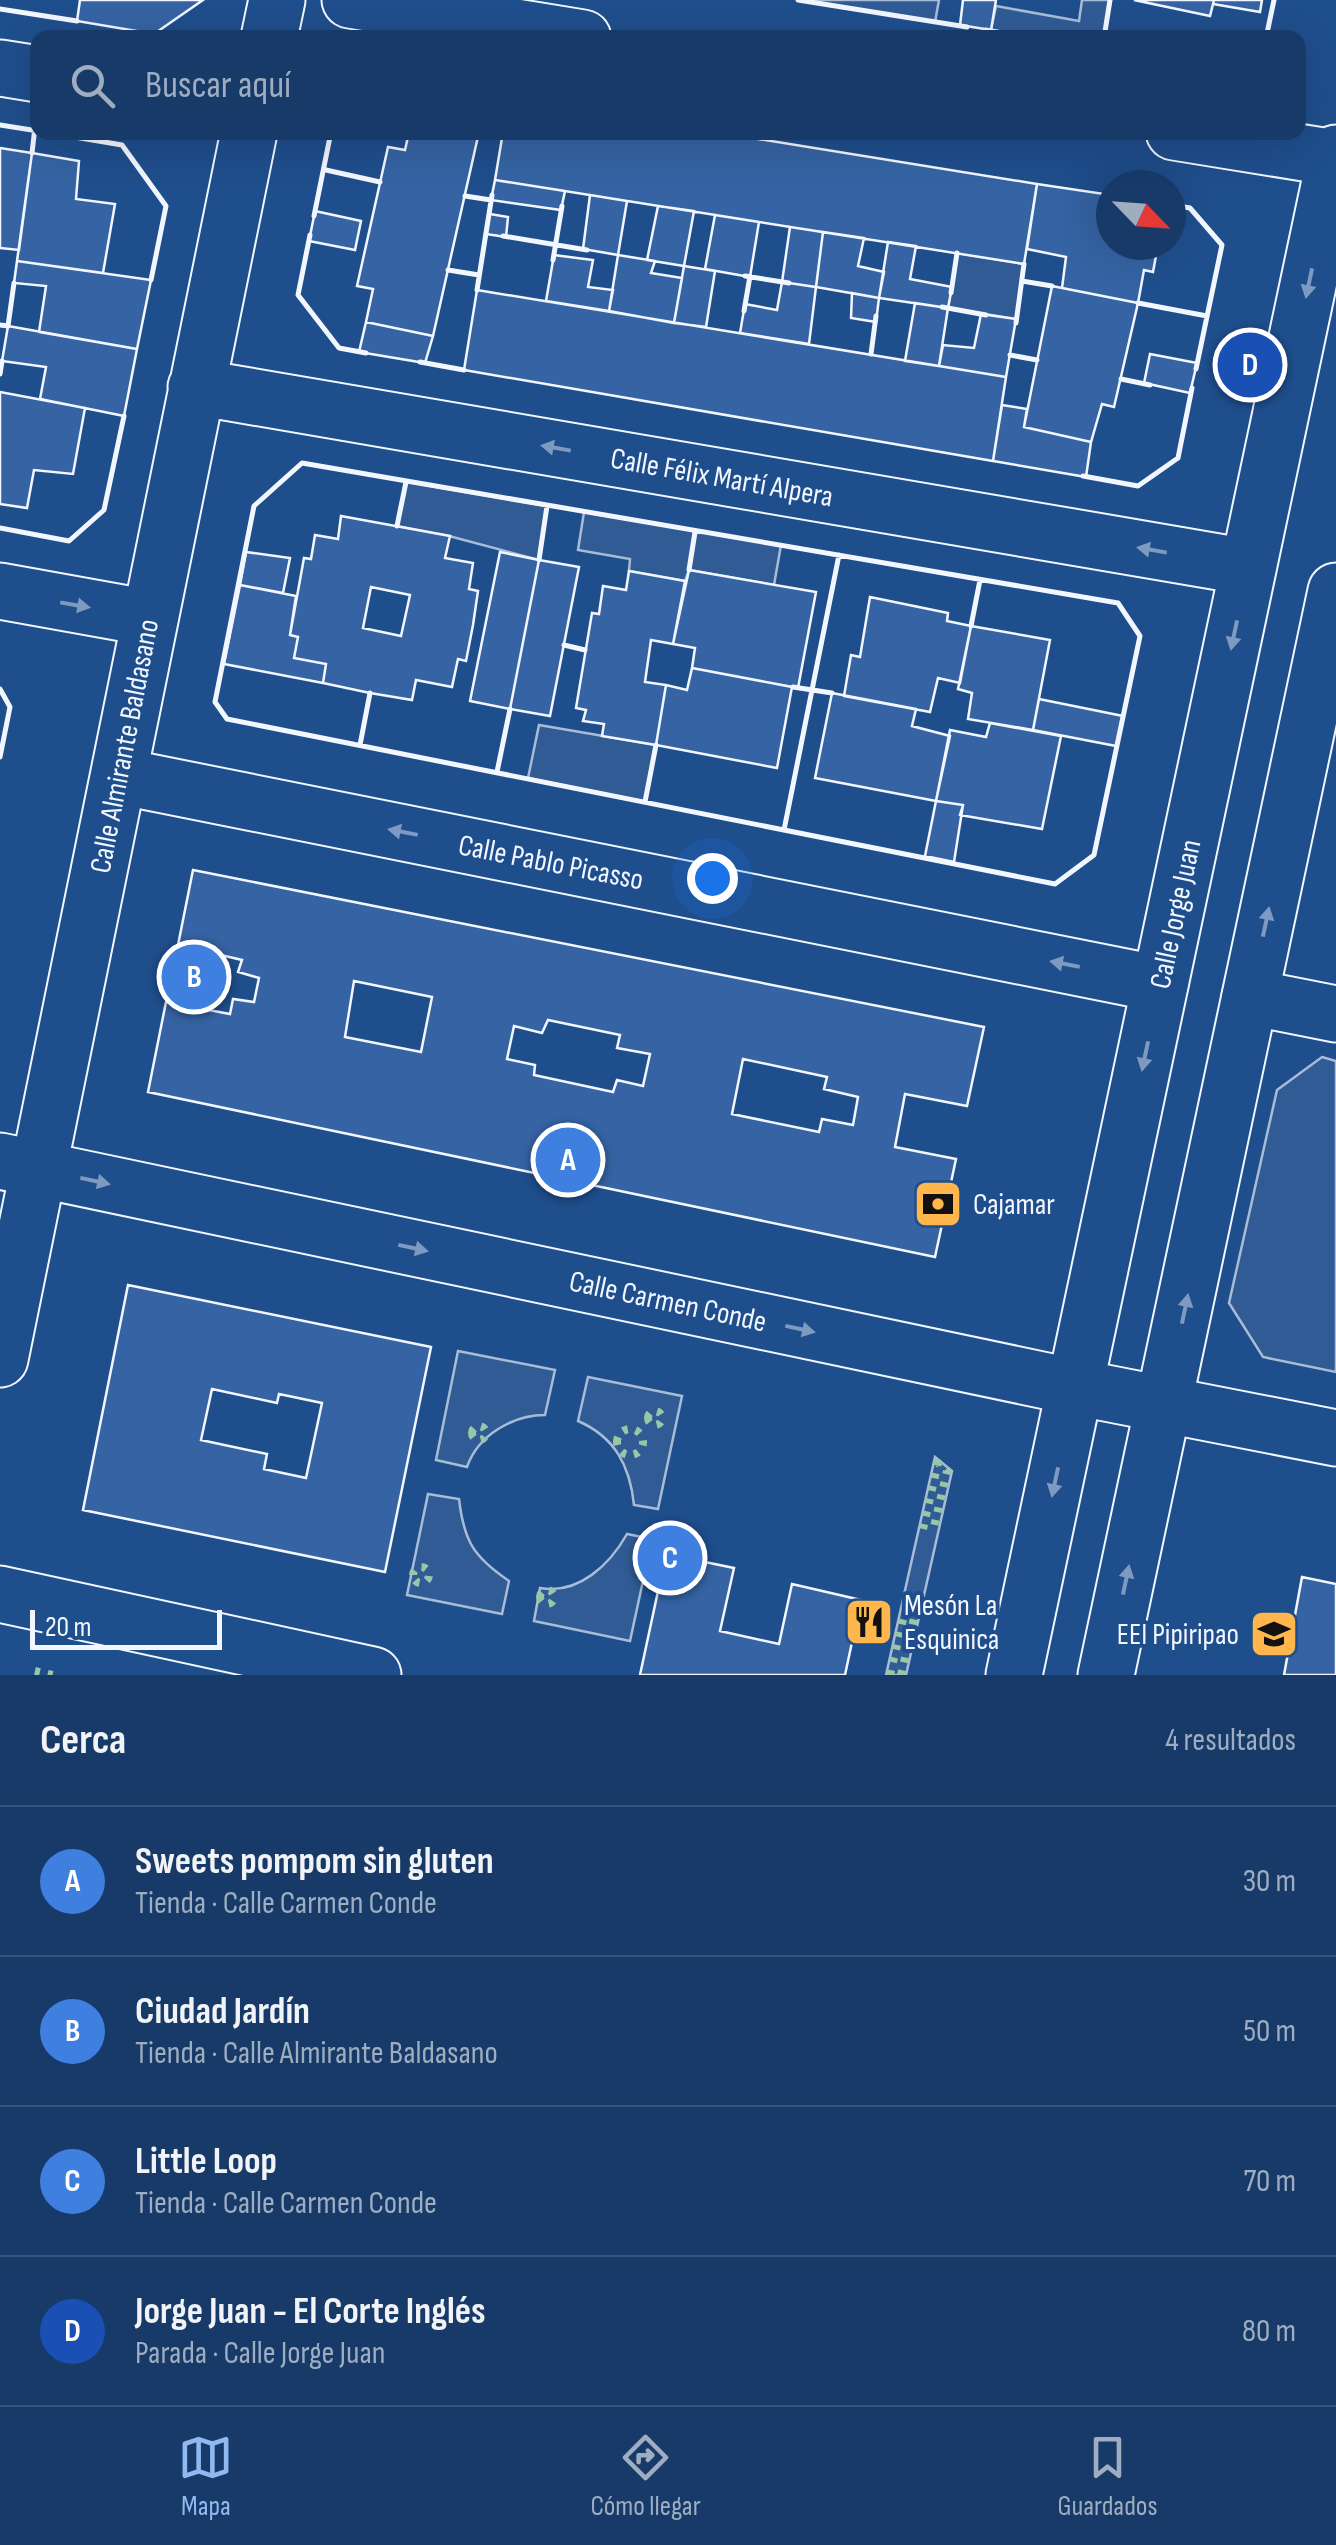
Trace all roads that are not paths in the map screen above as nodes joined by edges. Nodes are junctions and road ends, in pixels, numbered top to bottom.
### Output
1 (276, 0) edge
2 (350, 0) edge
3 (270, 30) edge
4 (534, 30) edge
5 (0, 68) edge
6 (30, 73) edge
7 (247, 140) edge
8 (1228, 140) edge
9 (1336, 156) edge
10 (196, 386) junction
11 (1248, 567) junction
12 (1336, 590) edge
13 (0, 591) edge
14 (150, 618) junction
15 (119, 776) junction
16 (1160, 984) junction
17 (1250, 997) junction
18 (1336, 1014) edge
19 (19, 1165) edge
20 (0, 1359) edge
21 (1075, 1387) junction
22 (1164, 1404) junction
23 (1336, 1438) edge
24 (0, 1594) edge
25 (320, 1669) edge
26 (373, 1675) edge
27 (1014, 1675) edge
28 (1106, 1675) edge

1 - 3 street
2 - 4 street
5 - 6 street
7 - 10 street, Calle Almirante Baldasano
8 - 9 street
9 -> 11 street, Calle Jorge Juan
11 -> 10 street, Calle Félix Martí Alpera
10 - 14 street, Calle Almirante Baldasano
11 -> 16 street, Calle Jorge Juan
17 -> 12 street
13 -> 14 street
14 - 15 street, Calle Almirante Baldasano
16 -> 15 street, Calle Pablo Picasso
15 - 19 street, Calle Almirante Baldasano
16 -> 21 street, Calle Jorge Juan
17 - 18 street
22 -> 17 street
19 - 20 street, Calle Almirante Baldasano
19 -> 21 street, Calle Carmen Conde
21 - 22 street, Calle Carmen Conde
21 -> 27 street, Calle Jorge Juan
22 - 23 street, Calle Carmen Conde
28 -> 22 street
24 - 25 street
25 - 26 street

